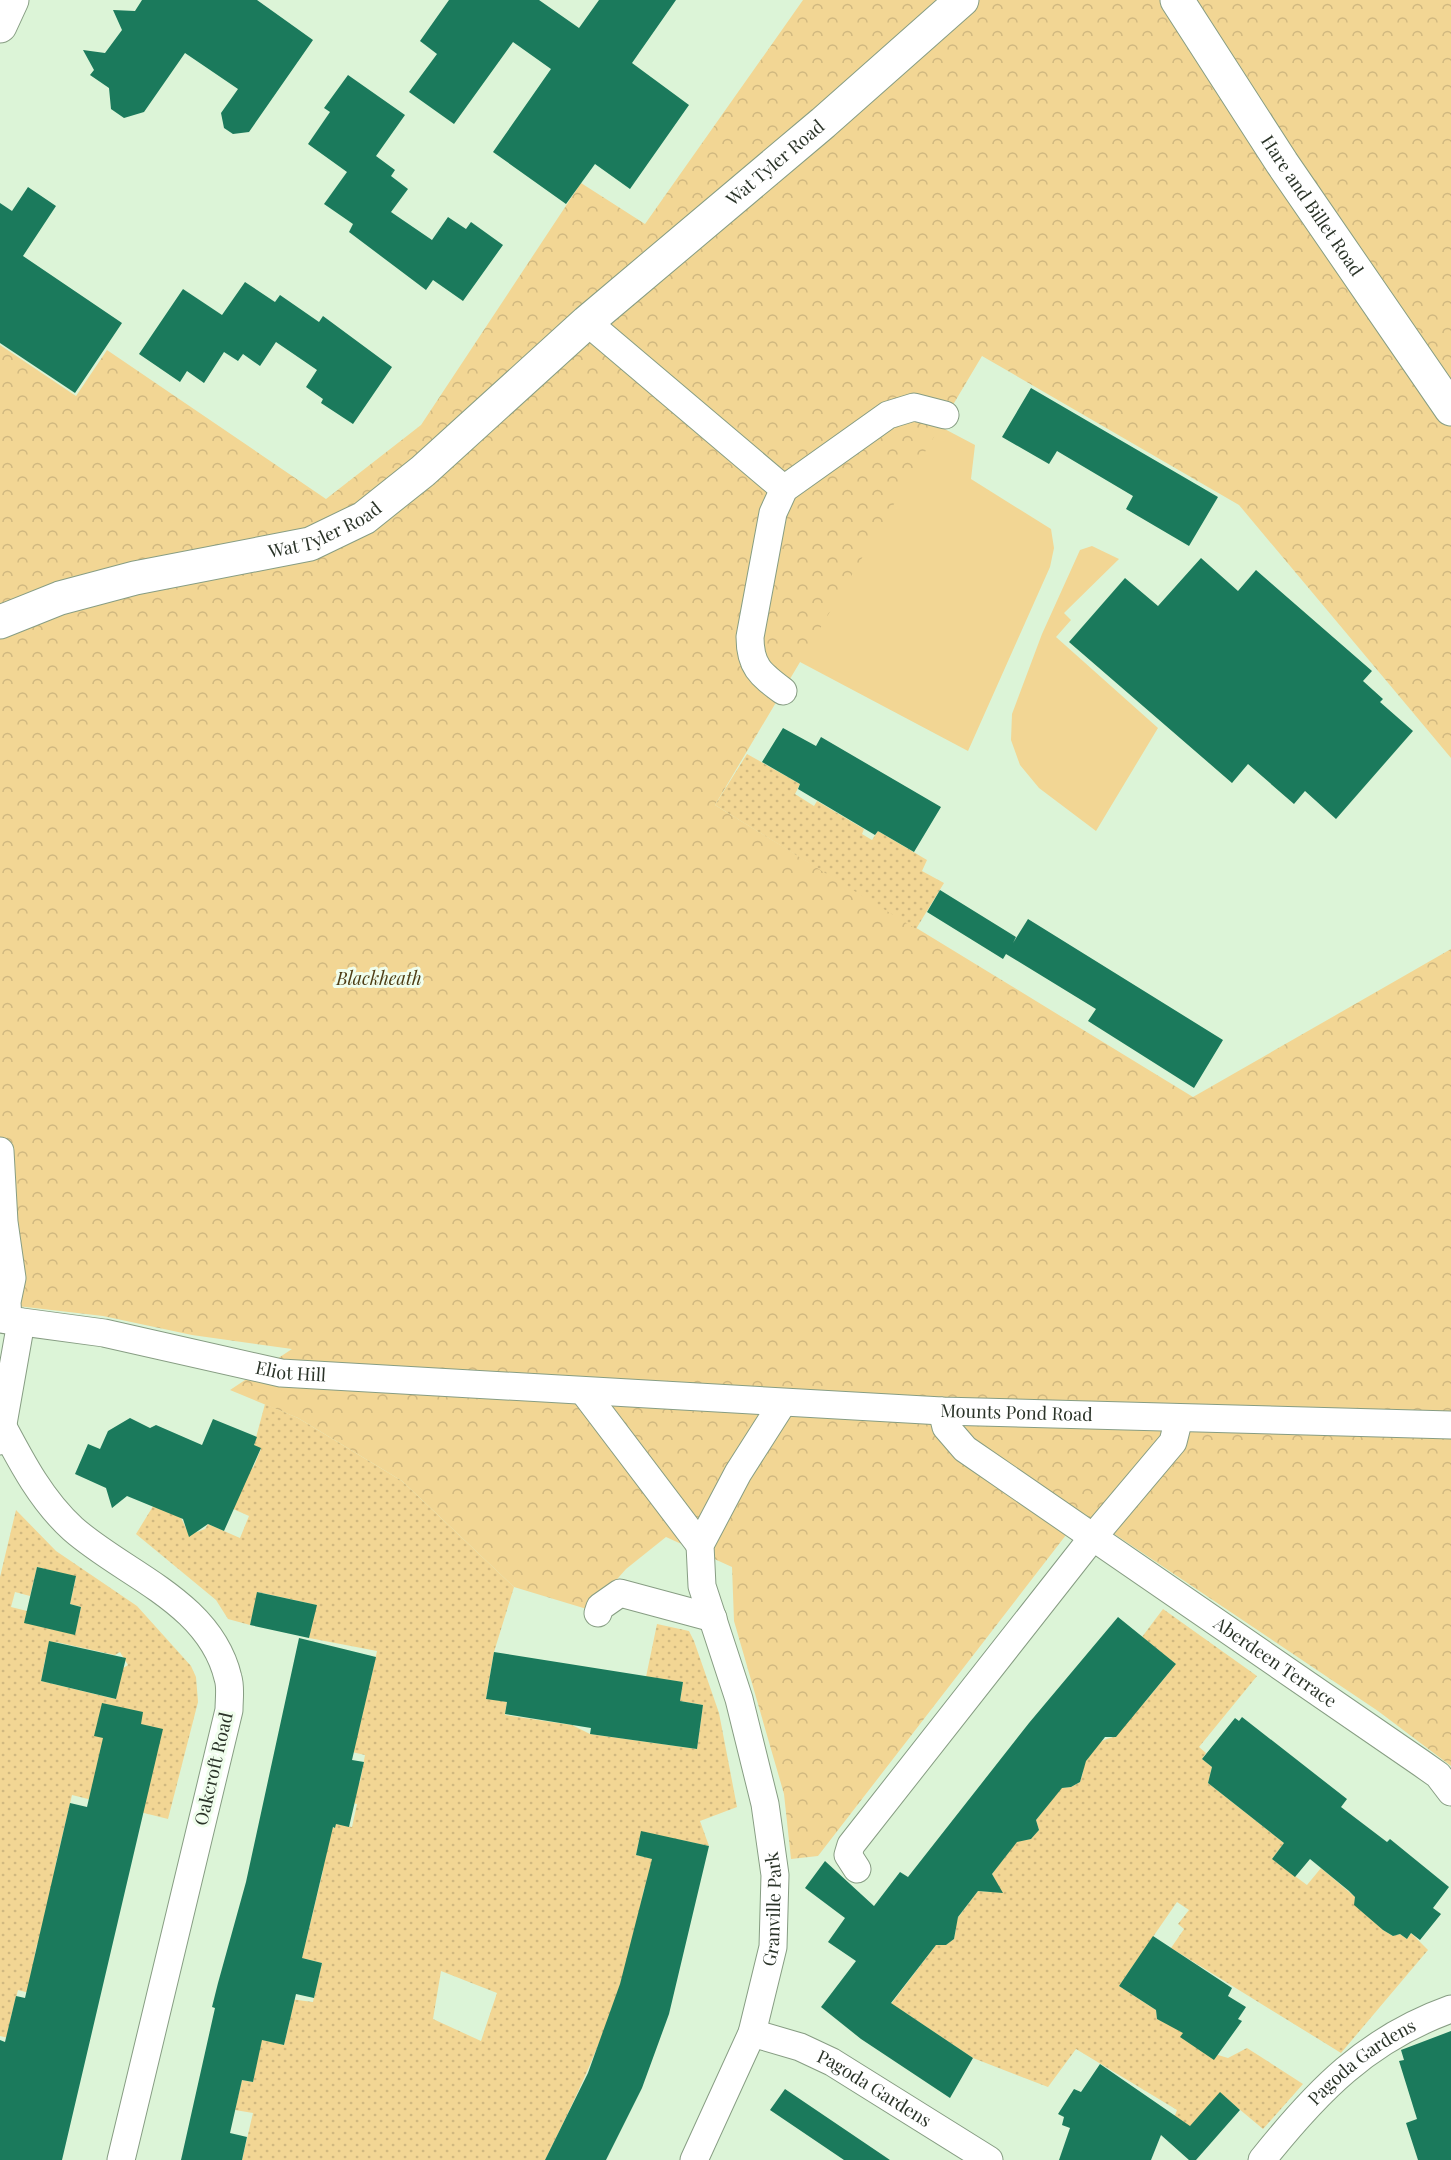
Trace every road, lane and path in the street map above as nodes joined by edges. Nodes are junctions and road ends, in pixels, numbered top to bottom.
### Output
1 (12, 0) edge
2 (962, 0) edge
3 (1177, 0) edge
4 (0, 26) edge
5 (587, 322) junction
6 (1451, 409) edge
7 (945, 415) dead end
8 (784, 489) junction
9 (0, 622) edge
10 (783, 691) dead end
11 (0, 1151) edge
12 (10, 1320) edge
13 (584, 1392) junction
14 (782, 1404) junction
15 (942, 1411) junction
16 (1179, 1418) junction
17 (1451, 1425) edge
18 (2, 1434) edge
19 (1093, 1537) junction
20 (700, 1545) junction
21 (598, 1613) dead end
22 (713, 1618) junction
23 (1451, 1792) edge
24 (857, 1869) dead end
25 (1451, 2009) edge
26 (752, 2032) junction
27 (121, 2160) edge
28 (694, 2160) edge
29 (989, 2160) edge
30 (1262, 2160) edge

1 - 4 street
2 - 5 street, Wat Tyler Road
3 - 6 street, Hare and Billet Road
5 - 8 street
5 - 9 street, Wat Tyler Road
7 - 8 street
8 - 10 street
11 - 12 street
12 - 13 street, Eliot Hill
12 - 18 street
13 - 14 street, Mounts Pond Road
13 - 20 street
14 - 15 street, Mounts Pond Road
14 - 20 street
15 - 16 street, Mounts Pond Road
15 - 19 street, Aberdeen Terrace
16 - 17 street, Mounts Pond Road
16 - 19 street
18 - 27 street, Oakcroft Road
19 - 23 street, Aberdeen Terrace
19 - 24 street
20 - 22 street, Granville Park
21 - 22 street
22 - 26 street, Granville Park
25 - 30 street, Pagoda Gardens
26 - 28 street, Granville Park
26 - 29 street, Pagoda Gardens

